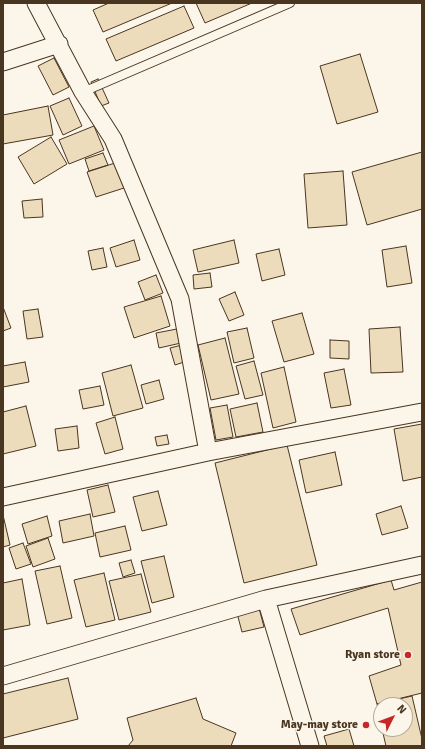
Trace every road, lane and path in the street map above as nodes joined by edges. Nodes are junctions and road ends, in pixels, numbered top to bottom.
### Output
1 (36, 3) edge
2 (290, 3) edge
3 (59, 44) junction
4 (3, 62) edge
5 (83, 92) junction
6 (422, 412) edge
7 (208, 452) junction
8 (3, 496) edge
9 (422, 565) edge
10 (266, 599) junction
11 (3, 676) edge
12 (310, 746) edge

1 - 3 street
2 - 5 lane
3 - 4 street
3 - 5 street
5 - 7 street
6 - 7 street
7 - 8 street
9 - 10 street
10 - 11 street
10 - 12 street

